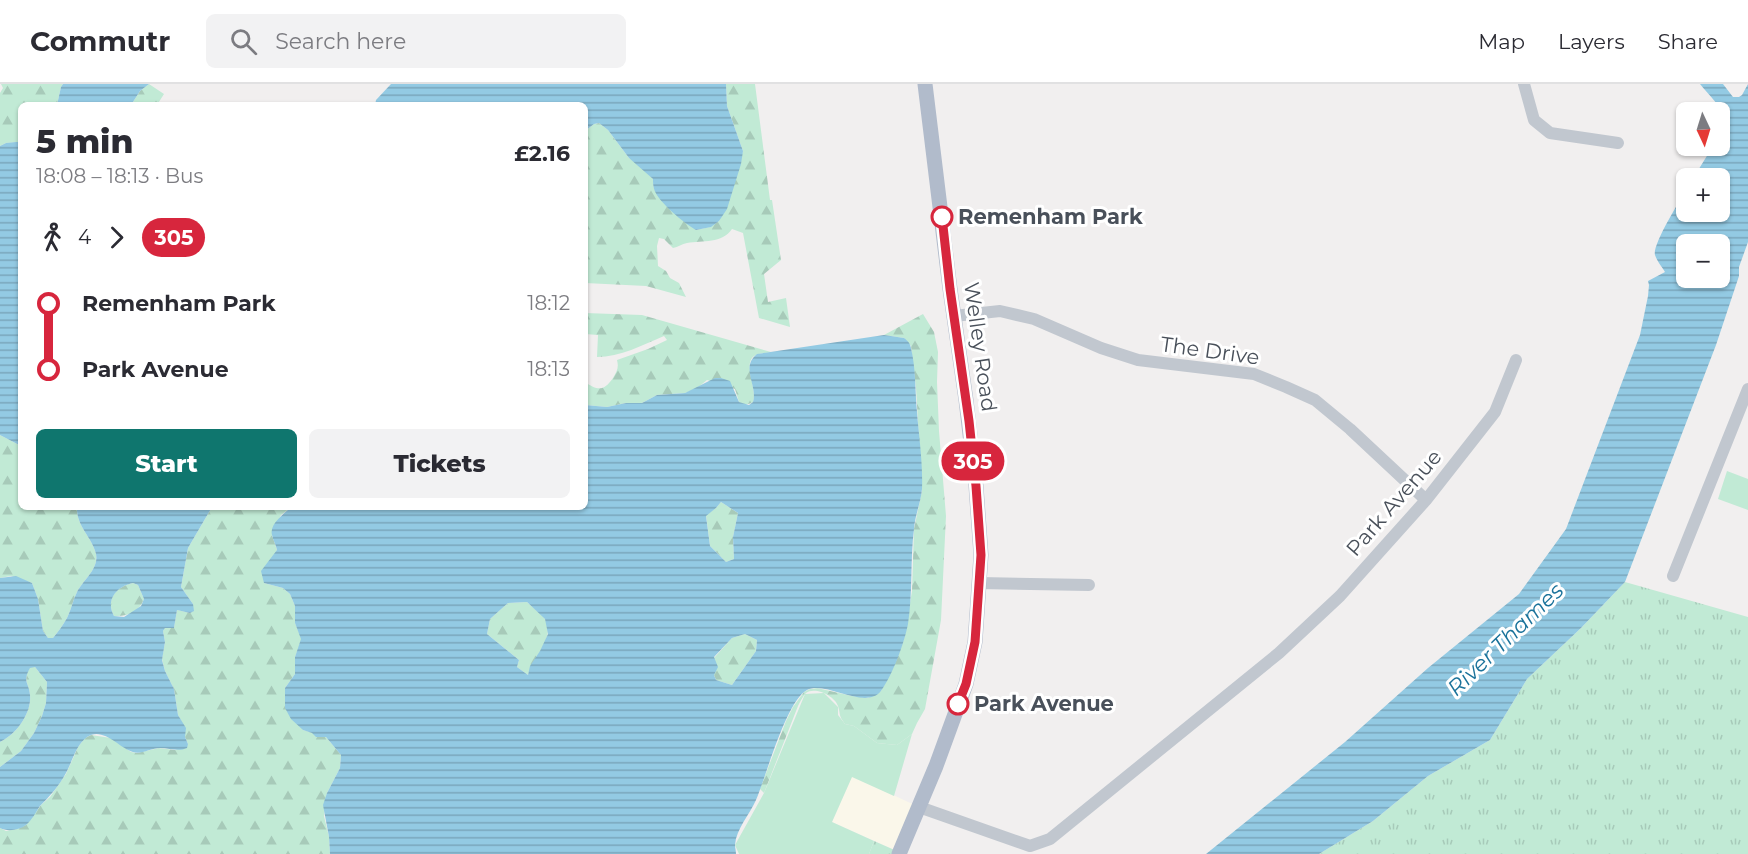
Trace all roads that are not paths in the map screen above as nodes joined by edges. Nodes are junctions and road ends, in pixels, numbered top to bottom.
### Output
1 (925, 84) edge
2 (1524, 84) edge
3 (1618, 143) dead end
4 (954, 316) junction
5 (1516, 360) dead end
6 (1748, 389) edge
7 (1426, 500) junction
8 (1673, 576) dead end
9 (979, 583) junction
10 (1089, 585) dead end
11 (919, 807) junction
12 (899, 854) edge

1 - 4 main road, Welley Road
2 - 3 street
4 - 7 street, The Drive
4 - 9 main road, Welley Road
5 - 7 street, Park Avenue
6 - 8 street
7 - 11 street, Park Avenue
9 - 10 street
9 - 11 main road, Welley Road
11 - 12 main road, Welley Road

